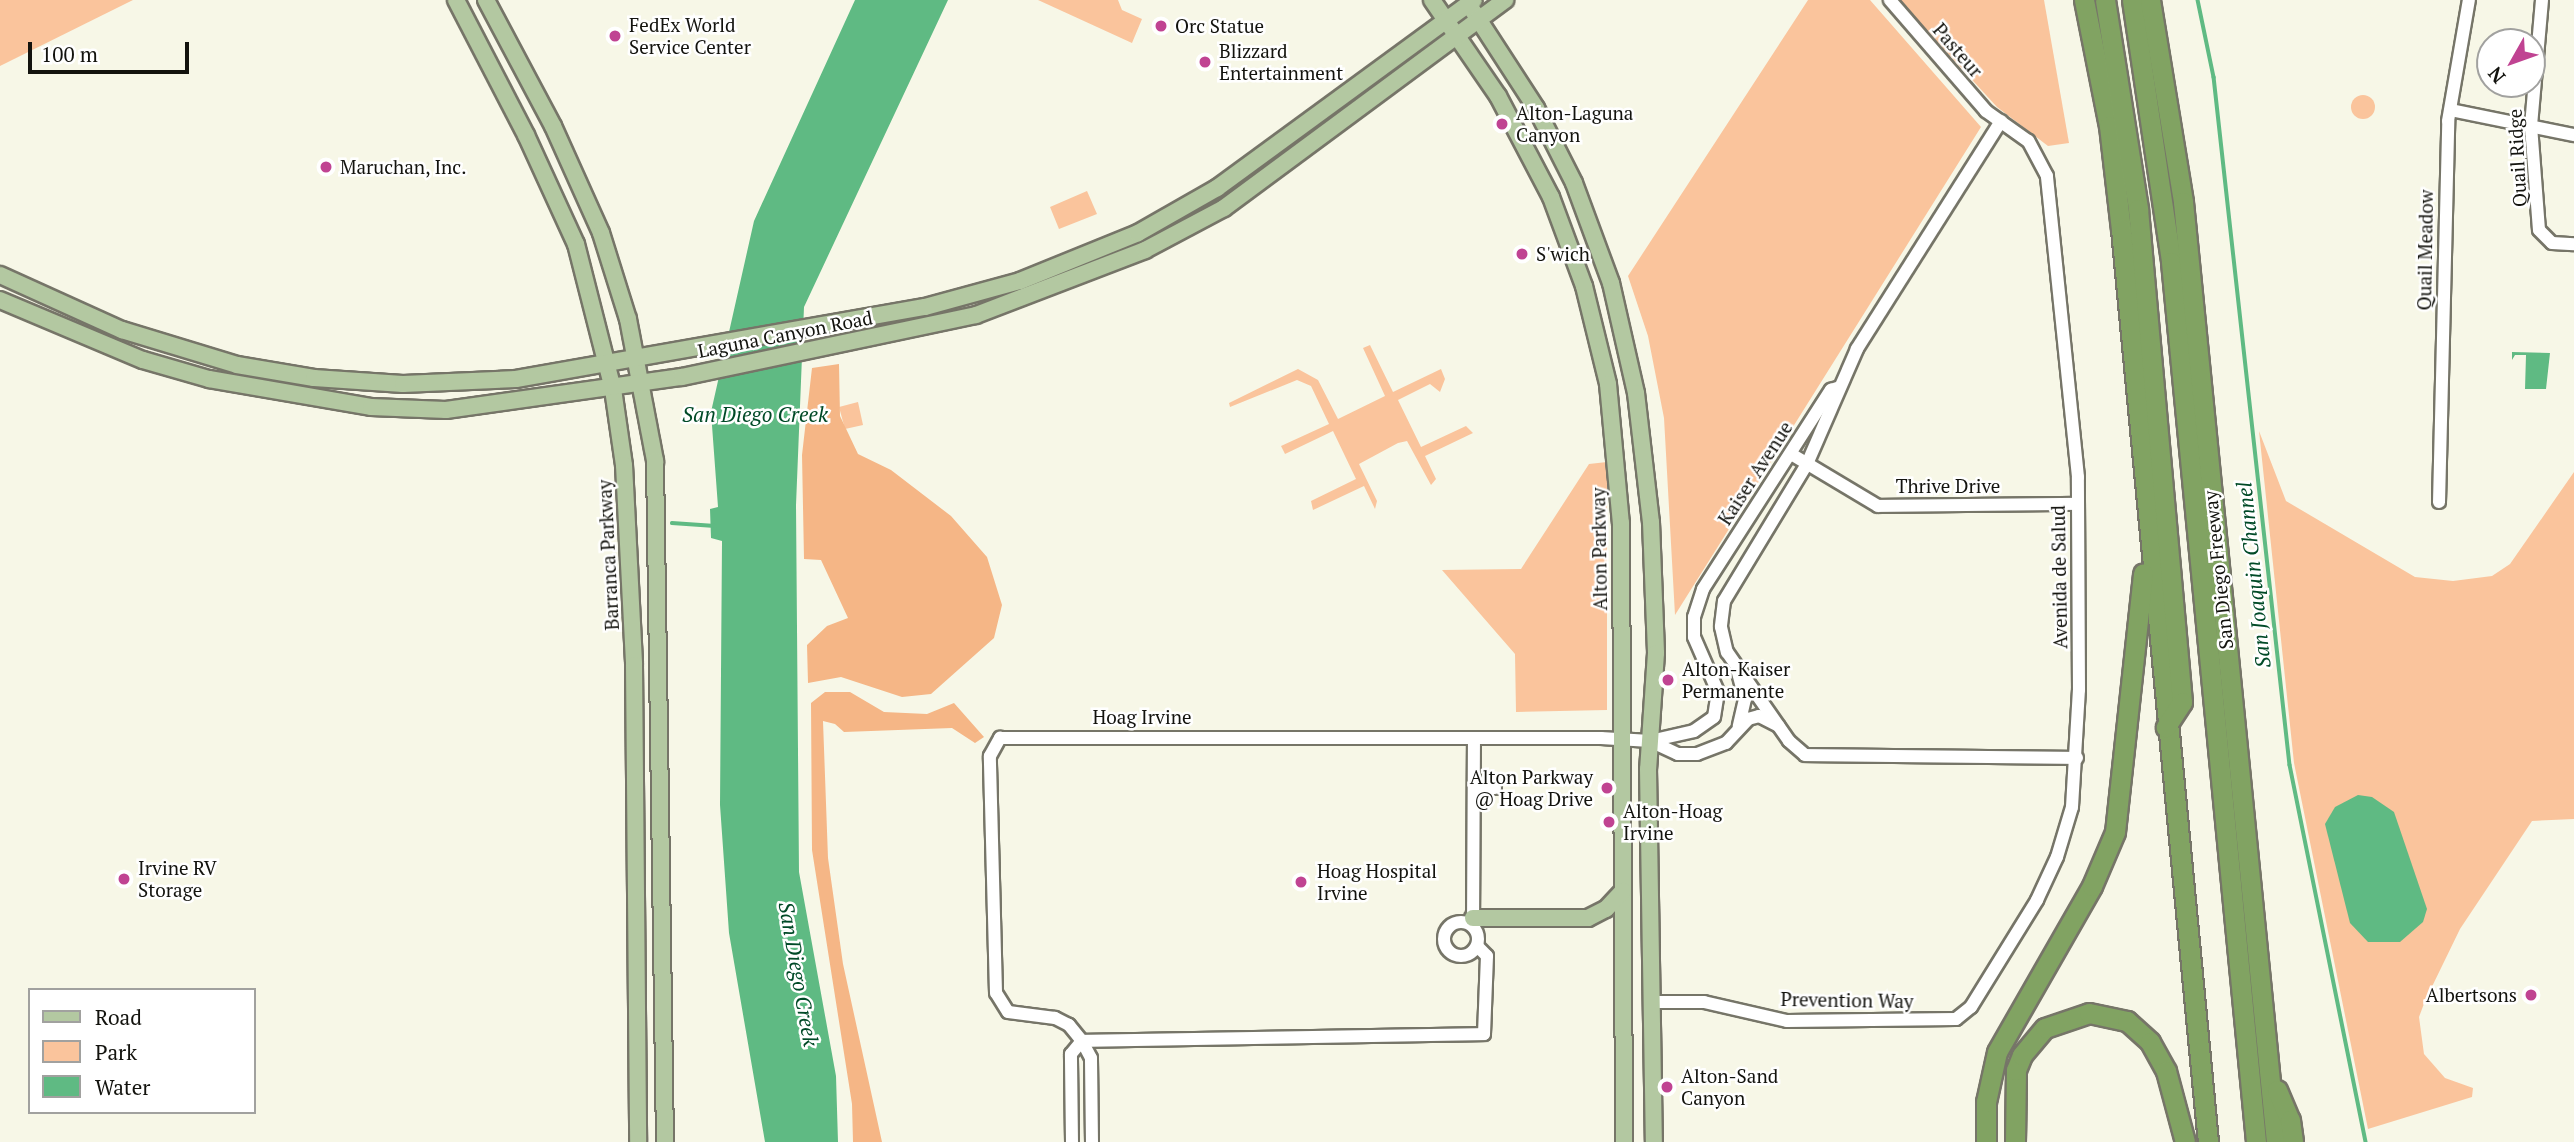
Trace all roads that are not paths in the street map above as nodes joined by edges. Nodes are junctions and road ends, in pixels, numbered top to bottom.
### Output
1 (456, 0) edge
2 (486, 0) edge
3 (1432, 0) edge
4 (1505, 0) edge
5 (1890, 0) edge
6 (2084, 0) edge
7 (2105, 0) edge
8 (2132, 0) edge
9 (2150, 0) edge
10 (2469, 0) edge
11 (2542, 0) edge
12 (1469, 2) edge
13 (1479, 19) junction
14 (1446, 20) junction
15 (1458, 35) junction
16 (2451, 110) junction
17 (2001, 121) junction
18 (2531, 126) junction
19 (2574, 135) edge
20 (2574, 244) edge
21 (0, 275) edge
22 (0, 300) edge
23 (637, 358) junction
24 (608, 362) junction
25 (641, 384) junction
26 (1840, 387) junction
27 (613, 389) junction
28 (1791, 454) junction
29 (1807, 464) junction
30 (2439, 502) dead end
31 (2078, 504) junction
32 (2147, 532) junction
33 (1735, 663) junction
34 (1779, 726) junction
35 (2166, 727) junction
36 (1738, 729) junction
37 (1474, 739) junction
38 (1622, 739) junction
39 (1650, 741) junction
40 (2077, 758) junction
41 (1474, 788) junction
42 (1495, 788) dead end
43 (1623, 891) junction
44 (1473, 922) junction
45 (1477, 946) junction
46 (1654, 1002) junction
47 (1956, 1020) joint
48 (1082, 1041) junction
49 (2268, 1070) junction
50 (638, 1142) edge
51 (664, 1142) edge
52 (1072, 1142) edge
53 (1092, 1142) edge
54 (1624, 1142) edge
55 (1654, 1142) edge
56 (1986, 1142) edge
57 (2015, 1142) edge
58 (2185, 1142) edge
59 (2208, 1142) edge
60 (2256, 1142) edge
61 (2276, 1142) edge
62 (2292, 1142) edge

1 - 24 main road, Barranca Parkway
2 - 23 main road
3 - 14 main road, Alton Parkway
4 - 13 main road, Laguna Canyon Road
5 - 17 street, Pasteur
6 - 32 highway
7 - 35 highway
8 - 60 highway, San Diego Freeway
9 - 49 highway, San Diego Freeway
10 - 16 street, Quail Meadow
11 - 18 street, Quail Ridge
12 - 13 main road
12 - 14 main road, Laguna Canyon Road
13 - 15 main road, Laguna Canyon Road
13 - 39 main road
14 - 15 main road, Alton Parkway
14 - 23 main road, Laguna Canyon Road
15 - 25 main road, Laguna Canyon Road
15 - 38 main road, Alton Parkway
16 - 18 street
16 - 30 street, Quail Meadow
17 - 26 street, Kaiser Avenue
17 - 31 street, Avenida de Salud
18 - 19 street
18 - 20 street, Quail Ridge
21 - 24 main road, Laguna Canyon Road
22 - 27 main road, Laguna Canyon Road
23 - 24 main road, Laguna Canyon Road
23 - 25 main road
24 - 27 main road, Barranca Parkway
25 - 27 main road, Laguna Canyon Road
25 - 51 main road
26 - 28 street, Kaiser Avenue
26 - 29 street, Kaiser Avenue
27 - 50 main road, Barranca Parkway
28 - 29 street, Thrive Drive
28 - 39 street, Kaiser Avenue
29 - 31 street, Thrive Drive
29 - 33 street, Kaiser Avenue
31 - 40 street, Avenida de Salud
32 - 35 highway
32 - 56 highway
33 - 34 street, Kaiser Avenue
33 - 36 street, Kaiser Avenue
34 - 36 street
34 - 40 street, Kaiser Avenue
35 - 59 highway
36 - 39 street
37 - 38 street, Hoag Irvine
37 - 41 street
37 - 48 street, Hoag Irvine
38 - 39 street, Hoag Irvine
38 - 43 main road, Alton Parkway
39 - 46 main road
40 - 47 street, Avenida de Salud
41 - 42 street
41 - 44 street
43 - 44 main road
43 - 54 main road, Alton Parkway
44 - 45 street
44 - 45 street
45 - 48 street
46 - 47 street, Prevention Way
46 - 55 main road
48 - 52 street
48 - 53 street
49 - 61 highway, San Diego Freeway
49 - 62 highway
57 - 58 highway

